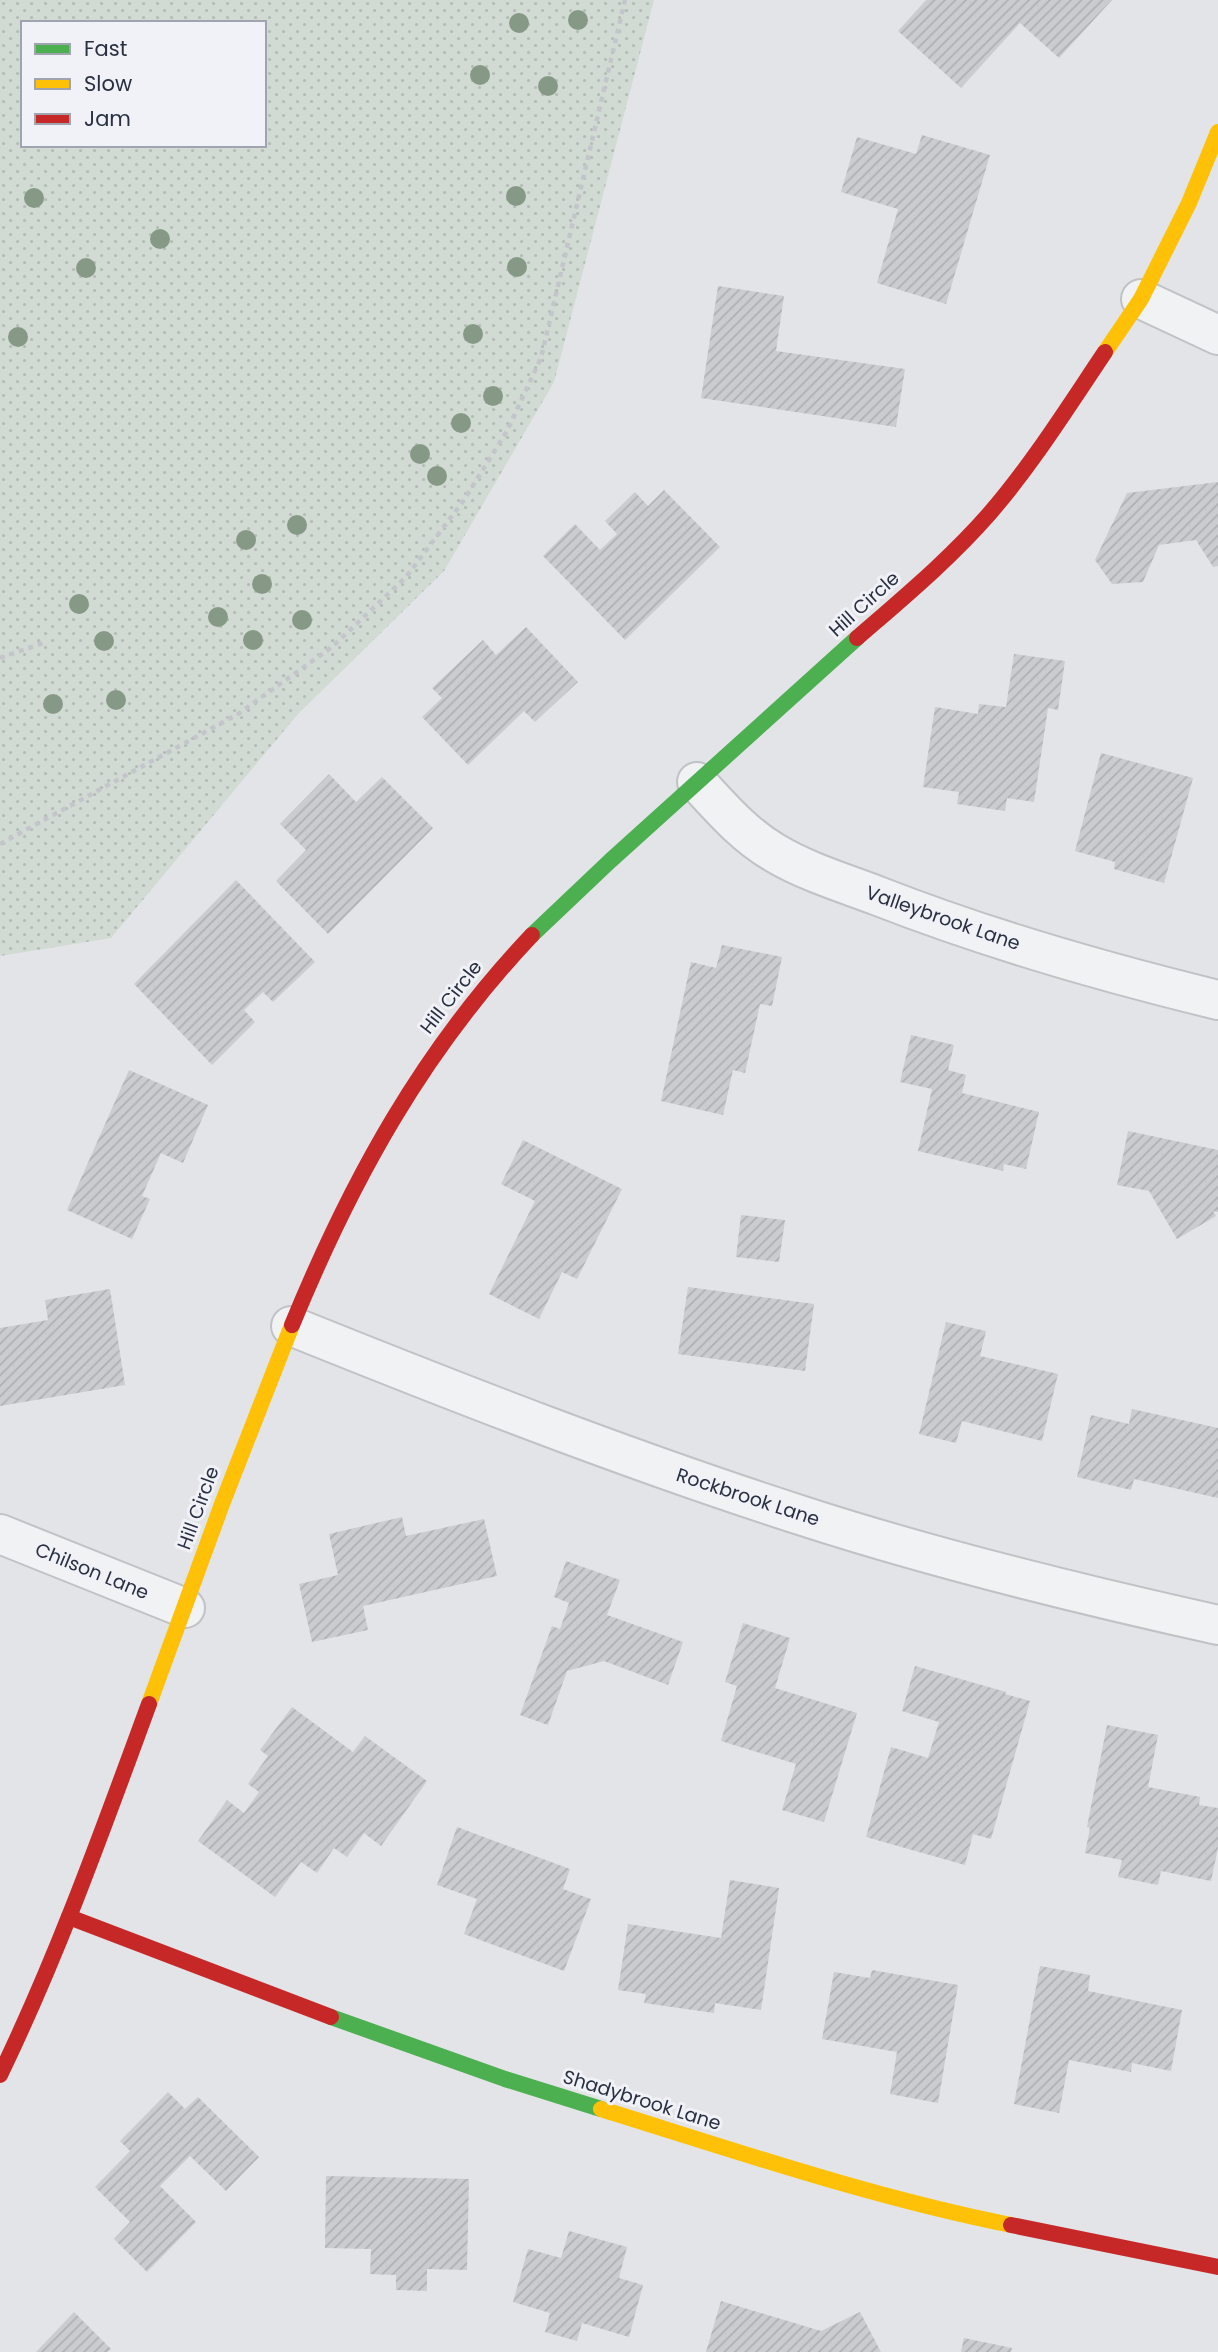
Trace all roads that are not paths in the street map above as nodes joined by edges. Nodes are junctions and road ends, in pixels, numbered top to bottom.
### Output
1 (1218, 132) edge
2 (1140, 299) junction
3 (1218, 335) edge
4 (697, 782) junction
5 (1218, 1000) edge
6 (291, 1326) junction
7 (0, 1534) edge
8 (185, 1608) junction
9 (1218, 1625) edge
10 (69, 1917) junction
11 (0, 2075) edge
12 (1218, 2267) edge

1 - 2 street, Hill Circle
2 - 3 street
2 - 4 street, Hill Circle
4 - 5 street, Valleybrook Lane
4 - 6 street, Hill Circle
6 - 8 street, Hill Circle
6 - 9 street, Rockbrook Lane
7 - 8 street, Chilson Lane
8 - 10 street, Hill Circle
10 - 11 street, Hill Circle
10 - 12 street, Shadybrook Lane

